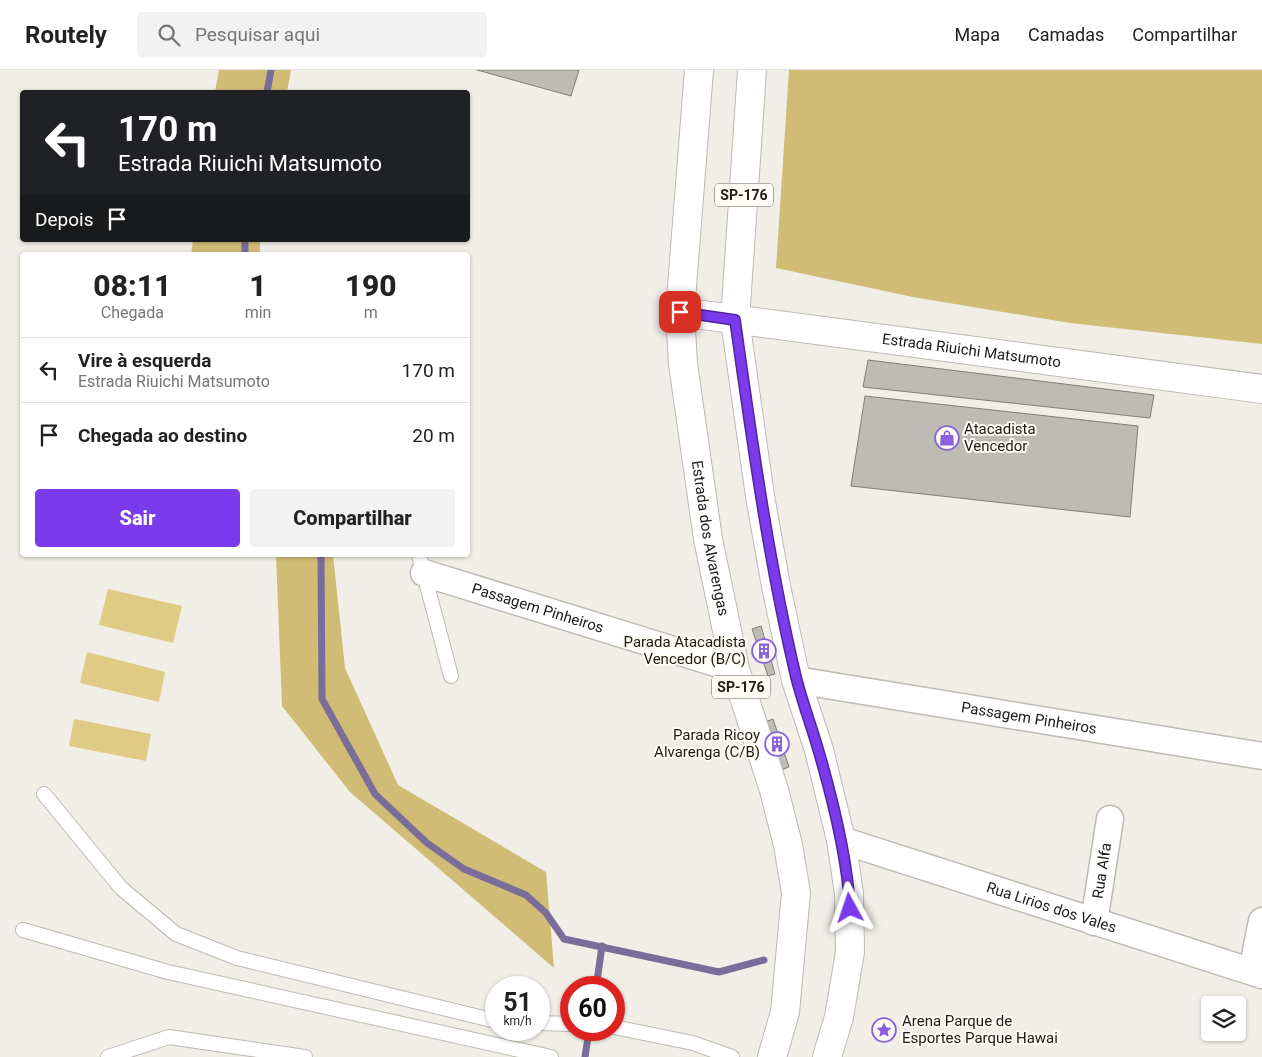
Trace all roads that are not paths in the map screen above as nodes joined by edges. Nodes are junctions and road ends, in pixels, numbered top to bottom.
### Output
1 (699, 70) edge
2 (752, 70) edge
3 (680, 312) junction
4 (735, 320) junction
5 (1262, 389) edge
6 (422, 564) edge
7 (735, 669) junction
8 (450, 676) dead end
9 (796, 680) junction
10 (1262, 756) edge
11 (44, 794) dead end
12 (1110, 819) dead end
13 (841, 840) junction
14 (1262, 921) edge
15 (1094, 922) junction
16 (23, 930) dead end
17 (1257, 973) edge
18 (485, 1018) edge
19 (625, 1029) edge
20 (108, 1057) edge
21 (305, 1057) edge
22 (550, 1057) edge
23 (732, 1057) edge
24 (772, 1057) edge
25 (827, 1057) edge

1 - 3 main road, Estrada dos Alvarengas / SP-176
2 - 4 main road, SP-176
3 - 4 main road, Estrada Riuichi Matsumoto
3 - 7 main road, Estrada dos Alvarengas / SP-176
4 - 5 main road, Estrada Riuichi Matsumoto
4 - 9 main road, SP-176
6 - 7 street, Passagem Pinheiros
6 - 8 lane
7 - 24 main road, Estrada dos Alvarengas / SP-176
9 - 10 street, Passagem Pinheiros
9 - 13 main road, SP-176
11 - 18 lane
12 - 15 street, Rua Alfa
13 - 15 street, Rua Lirios dos Vales
13 - 25 main road, SP-176
14 - 17 street
15 - 17 street, Rua Lirios dos Vales
16 - 22 lane
19 - 23 lane
20 - 21 lane

